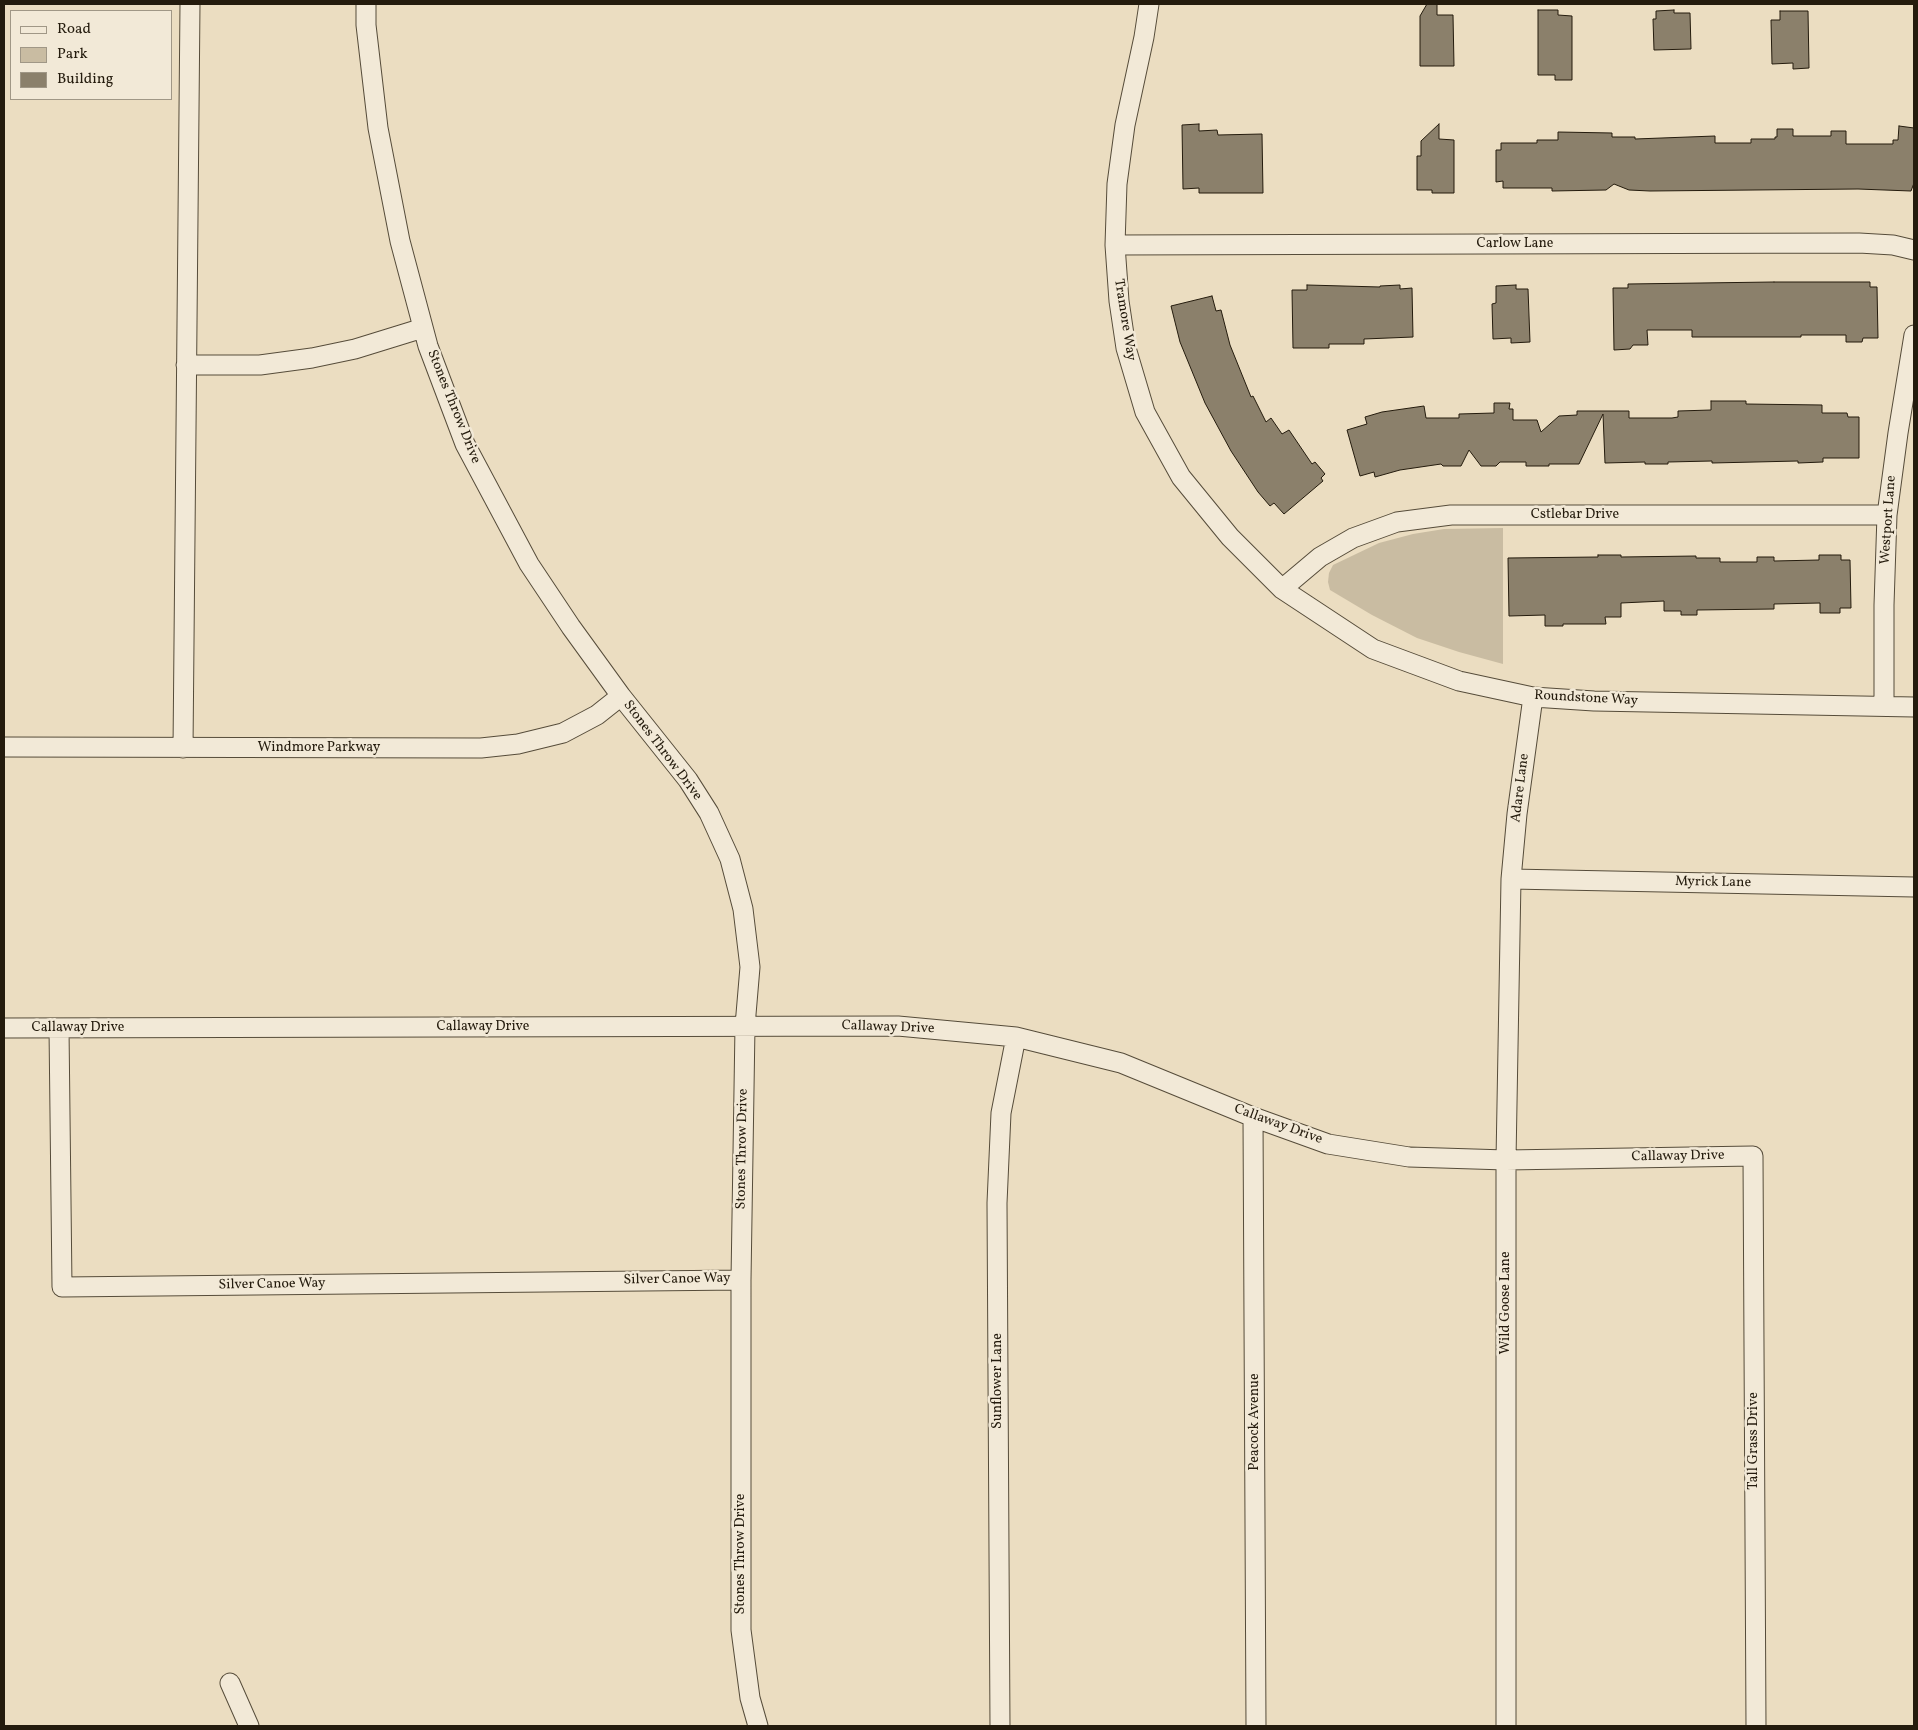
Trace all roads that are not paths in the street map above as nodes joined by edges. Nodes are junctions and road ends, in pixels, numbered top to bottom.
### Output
1 (190, 4) edge
2 (366, 4) edge
3 (1149, 4) edge
4 (1115, 245) junction
5 (1914, 250) edge
6 (423, 328) junction
7 (1914, 335) edge
8 (186, 365) junction
9 (1887, 515) junction
10 (1282, 588) junction
11 (620, 696) junction
12 (1533, 697) junction
13 (1884, 706) junction
14 (1914, 707) edge
15 (4, 748) edge
16 (183, 748) junction
17 (1511, 879) junction
18 (1914, 887) edge
19 (745, 1026) junction
20 (4, 1028) edge
21 (59, 1028) junction
22 (1016, 1037) junction
23 (1253, 1117) junction
24 (1752, 1156) joint
25 (1506, 1160) junction
26 (741, 1280) junction
27 (230, 1683) dead end
28 (249, 1726) edge
29 (758, 1726) edge
30 (1000, 1726) edge
31 (1256, 1726) edge
32 (1506, 1726) edge
33 (1756, 1726) edge

1 - 8 street
2 - 6 street, Stones Throw Drive
3 - 4 street, Tramore Way
4 - 5 street, Carlow Lane
4 - 10 street, Tramore Way
6 - 8 street
6 - 11 street, Stones Throw Drive
7 - 9 street, Westport Lane
8 - 16 street
9 - 10 street, Cstlebar Drive
9 - 13 street, Westport Lane
10 - 12 street, Roundstone Way
11 - 16 street, Windmore Parkway
11 - 19 street, Stones Throw Drive
12 - 13 street, Roundstone Way
12 - 17 street, Adare Lane
13 - 14 street, Roundstone Way
15 - 16 street, Windmore Parkway
17 - 18 street, Myrick Lane
17 - 25 street, Wild Goose Lane
19 - 21 street, Callaway Drive
19 - 22 street, Callaway Drive
19 - 26 street, Stones Throw Drive
20 - 21 street, Callaway Drive
21 - 26 street, Silver Canoe Way
22 - 23 street, Callaway Drive
22 - 30 street, Sunflower Lane
23 - 25 street, Callaway Drive
23 - 31 street, Peacock Avenue
24 - 25 street, Callaway Drive
24 - 33 street, Tall Grass Drive
25 - 32 street, Wild Goose Lane
26 - 29 street, Stones Throw Drive
27 - 28 street

